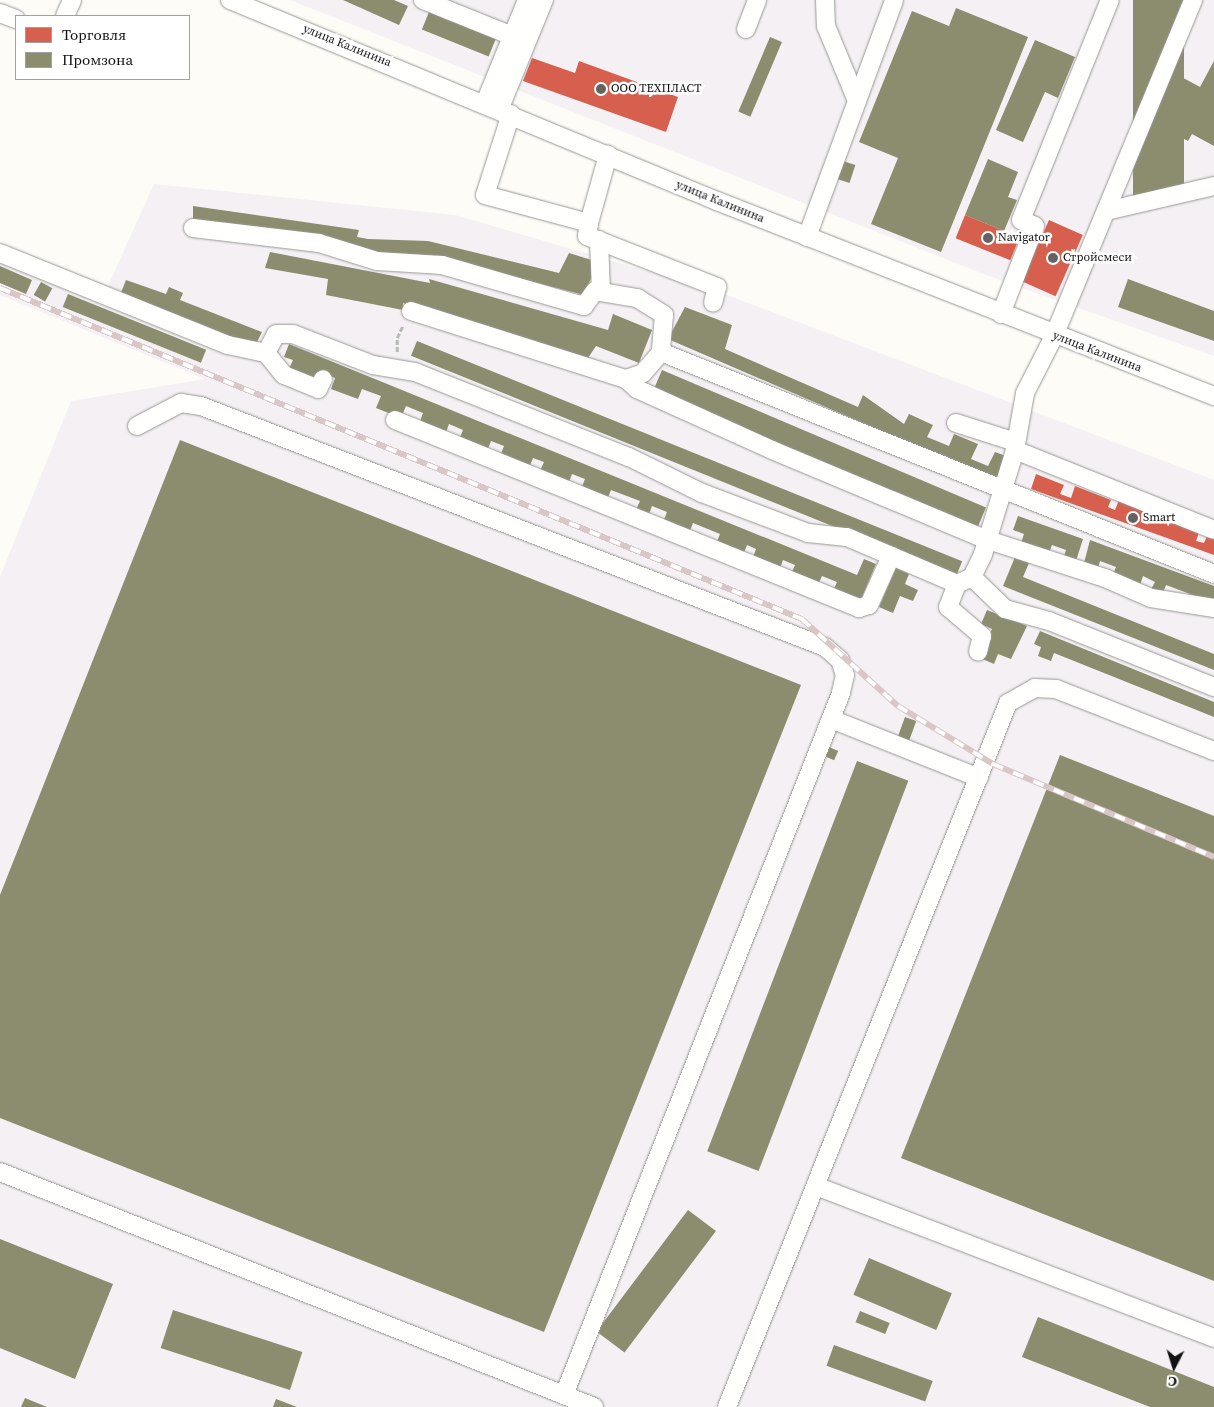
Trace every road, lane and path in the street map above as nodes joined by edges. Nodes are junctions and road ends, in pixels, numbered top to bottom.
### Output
1 (72, 0) edge
2 (230, 0) edge
3 (423, 0) edge
4 (527, 0) edge
5 (544, 0) edge
6 (757, 0) edge
7 (825, 0) edge
8 (894, 0) edge
9 (1110, 0) edge
10 (1193, 0) edge
11 (0, 13) edge
12 (66, 15) edge
13 (15, 19) edge
14 (746, 29) dead end
15 (512, 36) junction
16 (856, 101) junction
17 (498, 109) junction
18 (608, 156) junction
19 (1214, 186) edge
20 (1106, 211) junction
21 (589, 223) junction
22 (193, 228) dead end
23 (807, 237) junction
24 (599, 240) junction
25 (0, 253) edge
26 (601, 292) junction
27 (713, 303) dead end
28 (410, 311) joint
29 (1000, 314) junction
30 (1054, 336) junction
31 (661, 352) junction
32 (266, 354) junction
33 (397, 369) junction
34 (323, 379) dead end
35 (626, 379) junction
36 (1214, 396) edge
37 (396, 420) dead end
38 (956, 423) dead end
39 (137, 426) dead end
40 (1016, 446) junction
41 (1002, 490) junction
42 (1214, 530) edge
43 (985, 539) junction
44 (891, 556) junction
45 (1214, 574) edge
46 (964, 581) junction
47 (1214, 608) edge
48 (978, 652) dead end
49 (1214, 688) edge
50 (831, 719) junction
51 (1214, 751) edge
52 (978, 778) junction
53 (0, 1172) edge
54 (816, 1186) junction
55 (1214, 1338) edge
56 (564, 1395) junction
57 (594, 1407) edge
58 (727, 1407) edge

1 - 12 street
2 - 17 street, улица Калинина
3 - 15 street
4 - 15 street
5 - 17 street
6 - 14 street
7 - 16 street
8 - 16 street
9 - 29 street
10 - 20 street
11 - 13 street
15 - 17 street
16 - 23 street
17 - 18 street, улица Калинина
17 - 21 street
18 - 21 street
18 - 23 street, улица Калинина
19 - 20 street
20 - 30 street
21 - 24 street
22 - 26 street
23 - 29 street, улица Калинина
24 - 26 street
24 - 27 street
25 - 32 street
26 - 31 street
28 - 33 path
28 - 35 street
29 - 30 street, улица Калинина
30 - 36 street, улица Калинина
30 - 40 street
31 - 35 street
31 - 41 street
32 - 33 street
32 - 34 street
33 - 44 street
35 - 43 street
37 - 44 street
38 - 40 street
39 - 50 street
40 - 41 street
40 - 42 street
41 - 43 street
41 - 45 street
43 - 46 street
43 - 47 street
44 - 46 street
46 - 48 street
46 - 49 street
50 - 52 street
50 - 56 street
51 - 52 street
52 - 54 street
53 - 56 street
54 - 55 street
54 - 58 street
56 - 57 street

